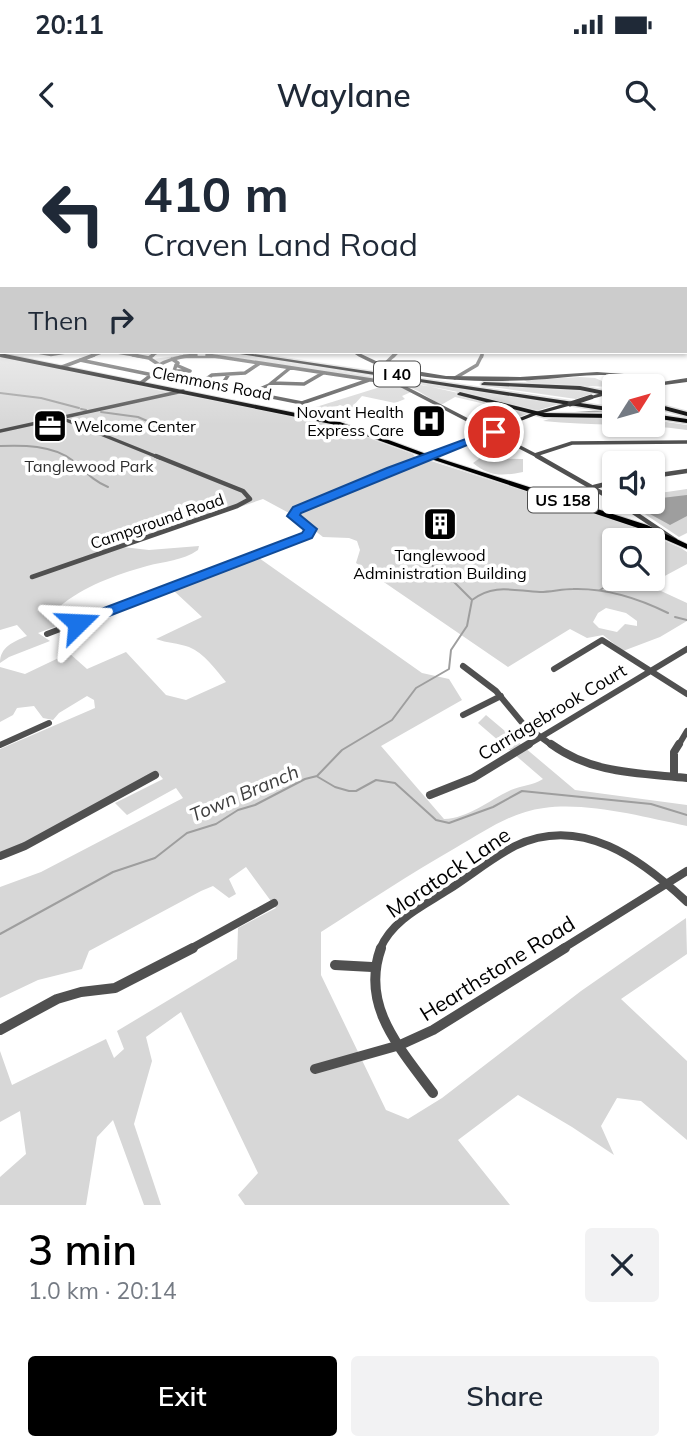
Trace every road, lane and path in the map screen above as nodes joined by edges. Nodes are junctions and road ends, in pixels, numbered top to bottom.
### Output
1 (97, 354) edge
2 (126, 354) edge
3 (155, 354) edge
4 (243, 354) edge
5 (264, 354) edge
6 (359, 354) edge
7 (396, 354) edge
8 (482, 354) edge
9 (2, 356) edge
10 (149, 358) junction
11 (172, 359) junction
12 (80, 360) junction
13 (260, 363) junction
14 (158, 364) junction
15 (176, 365) dead end
16 (384, 365) junction
17 (62, 367) junction
18 (290, 368) junction
19 (334, 368) junction
20 (323, 373) junction
21 (154, 374) junction
22 (229, 374) junction
23 (602, 374) edge
24 (369, 380) junction
25 (452, 380) junction
26 (687, 380) edge
27 (141, 383) junction
28 (271, 383) junction
29 (665, 383) edge
30 (153, 385) junction
31 (183, 391) junction
32 (602, 392) edge
33 (602, 394) edge
34 (151, 399) junction
35 (602, 406) edge
36 (602, 406) edge
37 (560, 410) junction
38 (665, 410) edge
39 (541, 414) junction
40 (602, 415) edge
41 (665, 416) edge
42 (61, 418) junction
43 (686, 418) edge
44 (0, 431) edge
45 (489, 432) junction
46 (687, 442) edge
47 (535, 455) junction
48 (427, 456) junction
49 (687, 471) edge
50 (665, 474) edge
51 (602, 485) edge
52 (594, 487) junction
53 (602, 492) edge
54 (636, 514) edge
55 (675, 540) junction
56 (687, 547) edge
57 (32, 577) dead end
58 (47, 635) dead end
59 (687, 649) edge
60 (463, 666) dead end
61 (554, 669) dead end
62 (651, 671) junction
63 (687, 694) edge
64 (501, 696) junction
65 (463, 715) dead end
66 (49, 723) dead end
67 (687, 732) edge
68 (540, 738) junction
69 (0, 745) edge
70 (155, 775) dead end
71 (674, 776) junction
72 (687, 778) edge
73 (430, 795) dead end
74 (0, 856) edge
75 (687, 871) edge
76 (667, 883) junction
77 (687, 902) edge
78 (274, 903) dead end
79 (335, 965) dead end
80 (372, 967) junction
81 (5, 1027) edge
82 (400, 1045) junction
83 (314, 1069) dead end
84 (433, 1093) dead end

1 - 12 street
2 - 10 street
3 - 10 street
4 - 19 highway, I 40
5 - 25 highway, I 40
6 - 16 street
7 - 16 street
8 - 25 street
9 - 17 main road, Clemmons Road / US 158
10 - 14 street
11 - 13 street
11 - 14 street
11 - 15 street
12 - 17 street
12 - 21 street
13 - 18 street
13 - 22 street
14 - 21 street
16 - 25 street
17 - 27 main road, Clemmons Road / US 158
18 - 20 street
18 - 28 street
19 - 35 highway, I 40
19 - 39 highway
20 - 24 street
20 - 28 street
21 - 27 street
22 - 22 street
23 - 25 street
24 - 28 street
24 - 45 street
25 - 32 highway
25 - 36 highway, I 40
26 - 29 street
27 - 30 main road, Clemmons Road / US 158
30 - 31 main road, Clemmons Road / US 158
30 - 34 street
31 - 34 street
31 - 48 main road, Clemmons Road / US 158
33 - 37 street, bridge
34 - 42 street
37 - 39 highway
37 - 40 highway
38 - 43 highway
39 - 45 street
41 - 43 highway
42 - 44 street
42 - 57 street, Campground Road
45 - 47 street
45 - 48 street
46 - 47 street
47 - 52 street
48 - 55 main road, Clemmons Road / US 158
48 - 58 street
49 - 50 street
51 - 52 street
52 - 53 street
54 - 55 street
55 - 56 main road, Clemmons Road / US 158
59 - 62 street, Carriagebrook Court
60 - 64 street
61 - 62 street
62 - 63 street
62 - 68 street, Carriagebrook Court
64 - 65 street
64 - 68 street
66 - 69 street
67 - 71 street
68 - 71 street
68 - 73 street, Carriagebrook Court
70 - 74 street
71 - 72 street
75 - 76 street, Hearthstone Road
76 - 77 street, Moratock Lane
76 - 80 street, Moratock Lane
76 - 82 street, Hearthstone Road
78 - 81 street
79 - 80 street
80 - 82 street, Moratock Lane
82 - 83 street, Hearthstone Road
82 - 84 street, Moratock Lane

